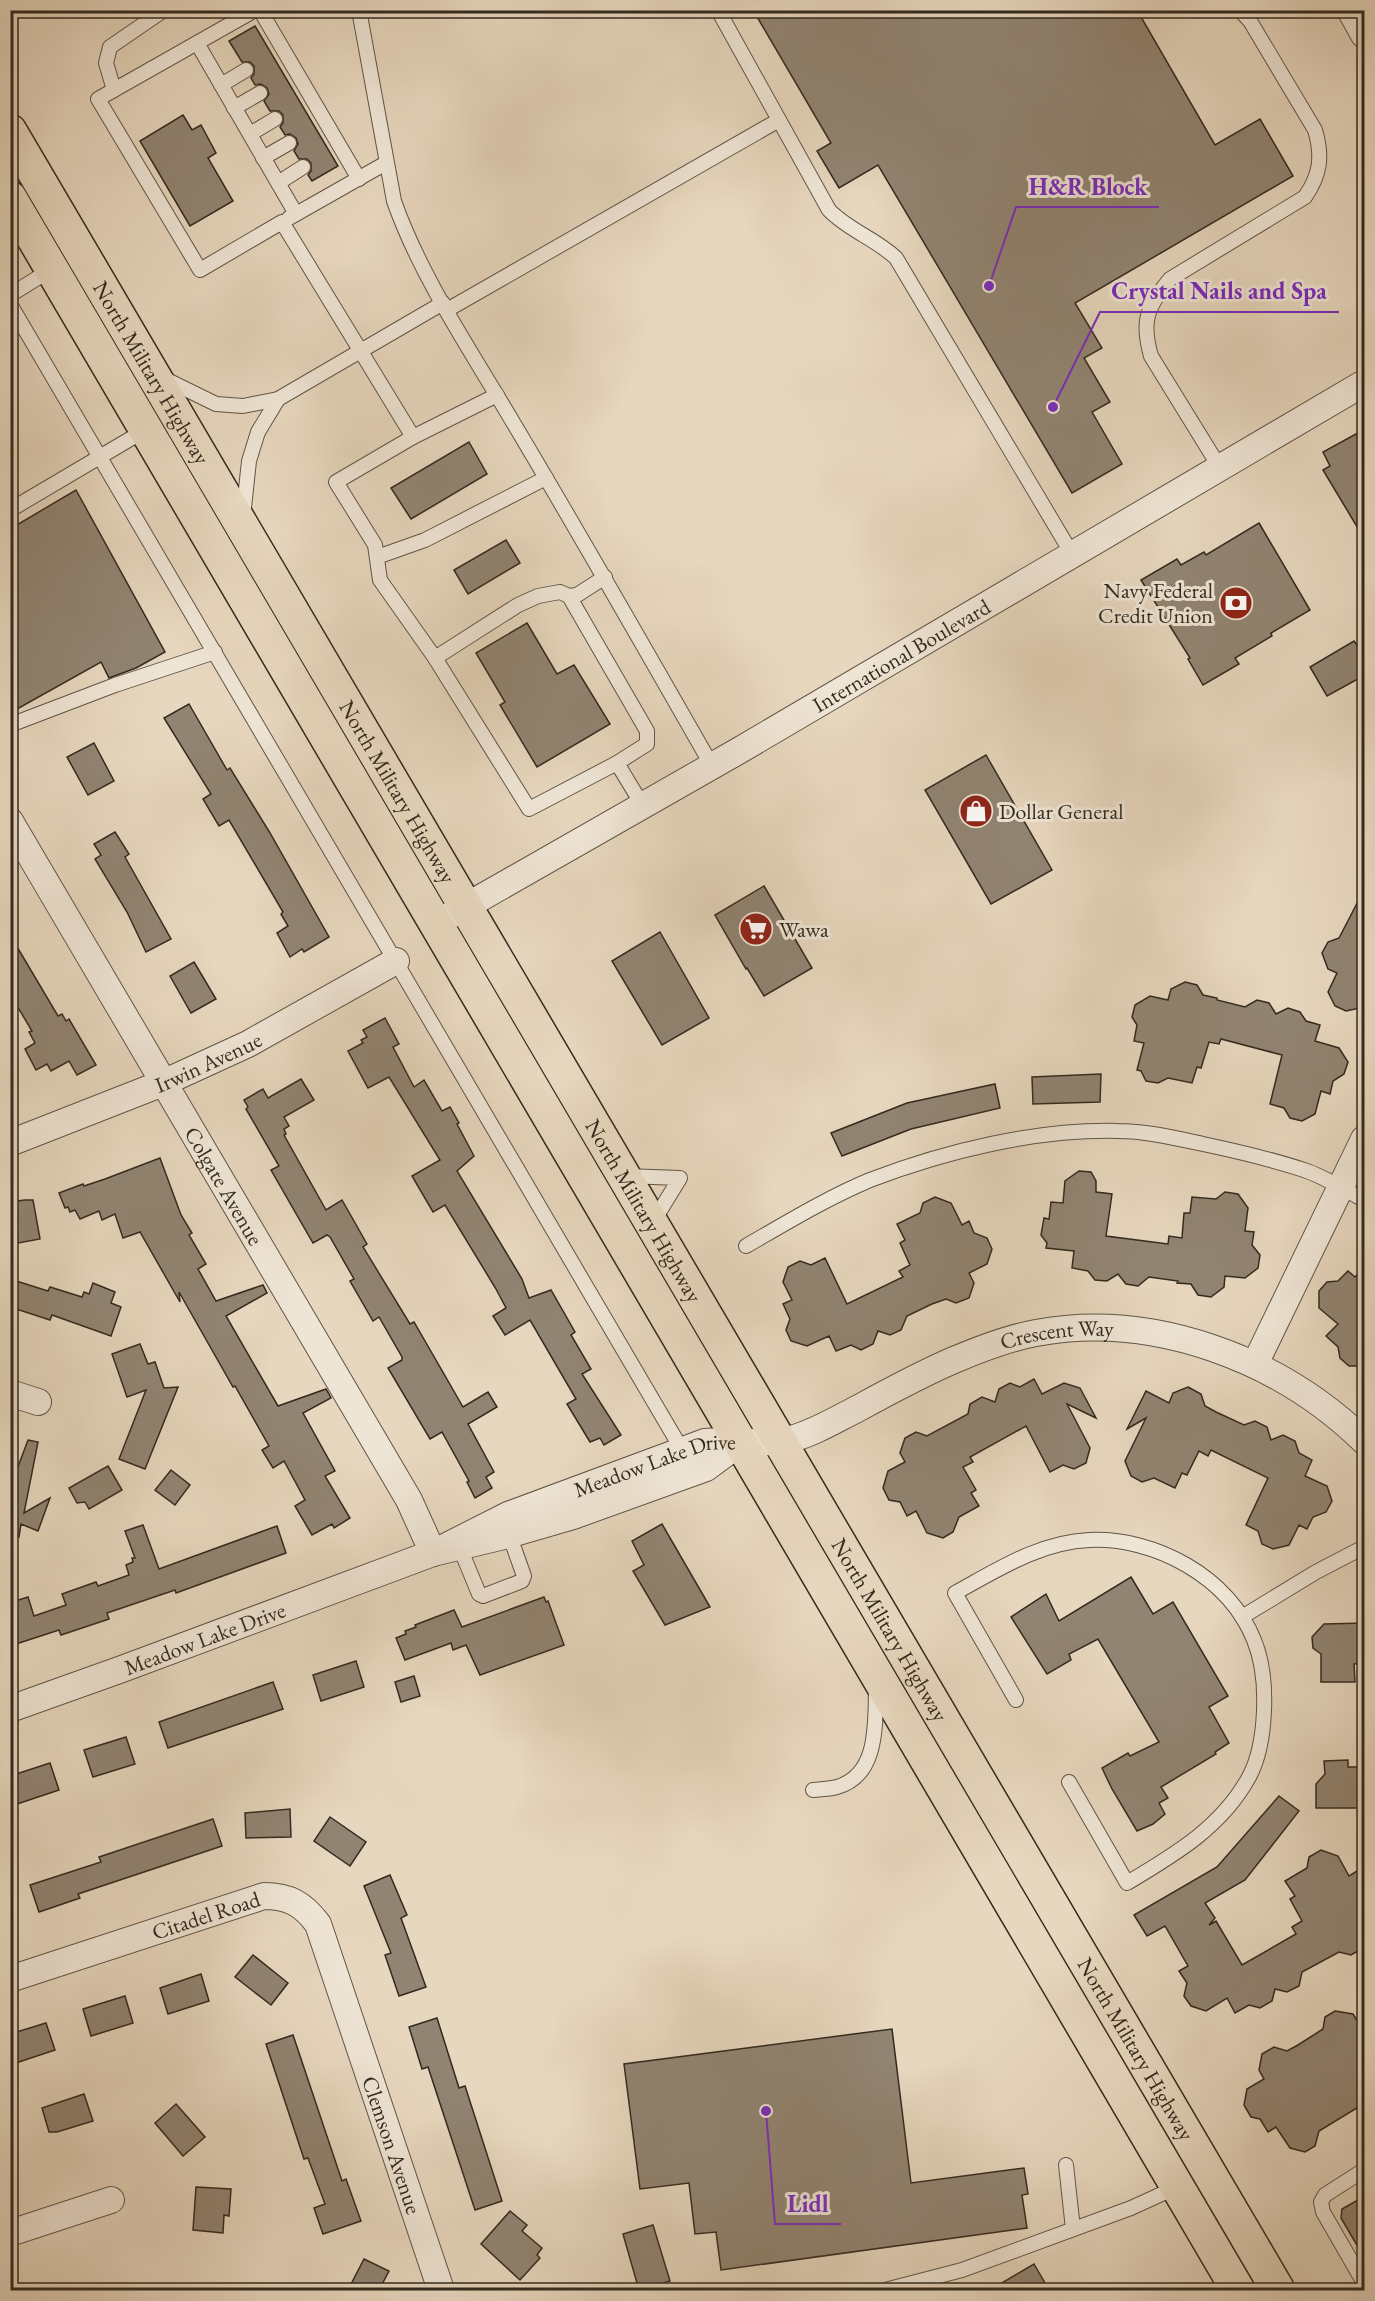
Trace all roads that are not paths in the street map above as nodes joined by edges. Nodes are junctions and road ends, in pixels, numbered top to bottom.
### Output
1 (164, 10) edge
2 (255, 10) edge
3 (260, 10) edge
4 (359, 10) edge
5 (718, 10) edge
6 (1240, 10) edge
7 (1350, 10) edge
8 (1365, 35) edge
9 (197, 43) junction
10 (246, 70) dead end
11 (221, 85) junction
12 (114, 90) junction
13 (260, 93) dead end
14 (234, 108) junction
15 (275, 119) dead end
16 (779, 120) junction
17 (10, 131) edge
18 (250, 134) junction
19 (289, 143) dead end
20 (263, 158) junction
21 (386, 163) junction
22 (303, 167) dead end
23 (359, 179) junction
24 (278, 183) junction
25 (10, 198) edge
26 (296, 214) junction
27 (282, 222) junction
28 (52, 269) junction
29 (10, 295) edge
30 (10, 304) edge
31 (445, 307) junction
32 (360, 351) junction
33 (154, 374) junction
34 (1365, 383) edge
35 (496, 394) junction
36 (278, 399) junction
37 (147, 429) junction
38 (413, 437) junction
39 (100, 457) junction
40 (1220, 468) junction
41 (546, 478) junction
42 (10, 510) edge
43 (242, 525) junction
44 (1072, 554) junction
45 (377, 557) junction
46 (604, 577) junction
47 (569, 596) junction
48 (215, 652) junction
49 (435, 658) junction
50 (10, 725) edge
51 (617, 763) junction
52 (712, 766) junction
53 (643, 806) junction
54 (10, 820) edge
55 (466, 906) junction
56 (436, 923) junction
57 (396, 961) junction
58 (163, 1083) junction
59 (1365, 1139) edge
60 (10, 1143) edge
61 (624, 1176) junction
62 (1340, 1187) junction
63 (1365, 1200) edge
64 (652, 1224) junction
65 (746, 1246) dead end
66 (1255, 1364) junction
67 (10, 1393) edge
68 (38, 1402) dead end
69 (779, 1441) junction
70 (1365, 1441) edge
71 (741, 1442) junction
72 (682, 1450) junction
73 (695, 1472) junction
74 (506, 1526) junction
75 (458, 1543) junction
76 (1365, 1547) edge
77 (433, 1553) junction
78 (1242, 1617) junction
79 (877, 1675) junction
80 (1017, 1700) dead end
81 (10, 1709) edge
82 (1069, 1782) dead end
83 (813, 1790) dead end
84 (10, 1979) edge
85 (343, 2000) joint
86 (1066, 2165) dead end
87 (1365, 2170) edge
88 (1177, 2187) junction
89 (111, 2200) dead end
90 (1073, 2229) junction
91 (10, 2233) edge
92 (1365, 2283) edge
93 (441, 2290) edge
94 (885, 2290) edge
95 (1238, 2290) edge
96 (1278, 2290) edge

1 - 12 lane
2 - 9 lane
3 - 23 lane
4 - 21 lane
5 - 16 lane
6 - 40 lane
7 - 8 street
9 - 11 lane
9 - 12 lane
10 - 11 lane
11 - 14 lane
12 - 27 lane
13 - 14 lane
14 - 18 lane
15 - 18 lane
16 - 31 lane
16 - 44 lane
17 - 33 main road, North Military Highway
18 - 20 lane
19 - 20 lane
20 - 24 lane
21 - 23 lane
21 - 31 lane
22 - 24 lane
23 - 26 lane
24 - 26 lane
25 - 28 main road, North Military Highway
26 - 27 lane
27 - 32 lane
28 - 29 lane
28 - 37 main road, North Military Highway
30 - 39 lane
31 - 32 lane
31 - 35 lane
32 - 36 lane
32 - 38 lane
33 - 36 lane
33 - 43 main road, North Military Highway
34 - 40 street, International Boulevard
35 - 38 lane
35 - 41 lane
36 - 43 lane
37 - 39 lane
37 - 56 main road, North Military Highway
38 - 45 lane
39 - 42 lane
39 - 48 lane
40 - 44 street, International Boulevard
41 - 45 lane
41 - 46 lane
43 - 55 main road, North Military Highway
44 - 52 street, International Boulevard
45 - 49 lane
46 - 47 lane
46 - 52 lane
47 - 49 lane
47 - 51 lane
48 - 50 lane
48 - 57 lane
49 - 51 lane
51 - 53 lane
52 - 53 street, International Boulevard
53 - 55 street, International Boulevard
54 - 58 street, Colgate Avenue
55 - 56 street, International Boulevard
55 - 61 main road, North Military Highway
56 - 71 main road, North Military Highway
57 - 58 street, Irwin Avenue
57 - 72 lane
58 - 60 street, Irwin Avenue
58 - 77 street, Colgate Avenue
59 - 62 street
61 - 64 main road, North Military Highway
61 - 64 lane
62 - 63 lane
62 - 65 lane
62 - 66 street
64 - 69 main road, North Military Highway
66 - 69 street, Crescent Way
66 - 70 street, Crescent Way
67 - 68 street
69 - 71 street, Crescent Way
69 - 96 main road, North Military Highway
71 - 72 street, Meadow Lake Drive
71 - 73 street, Meadow Lake Drive
71 - 79 main road, North Military Highway
72 - 73 lane
72 - 74 street, Meadow Lake Drive
73 - 74 street, Meadow Lake Drive
74 - 75 street, Meadow Lake Drive
74 - 75 lane
75 - 77 street, Meadow Lake Drive
76 - 78 lane
77 - 81 street, Meadow Lake Drive
78 - 80 lane
78 - 82 lane
79 - 83 lane
79 - 88 main road, North Military Highway
84 - 85 street, Citadel Road
85 - 93 street, Clemson Avenue
86 - 90 lane
87 - 92 lane
88 - 90 lane
88 - 95 main road, North Military Highway
89 - 91 street
90 - 94 lane

